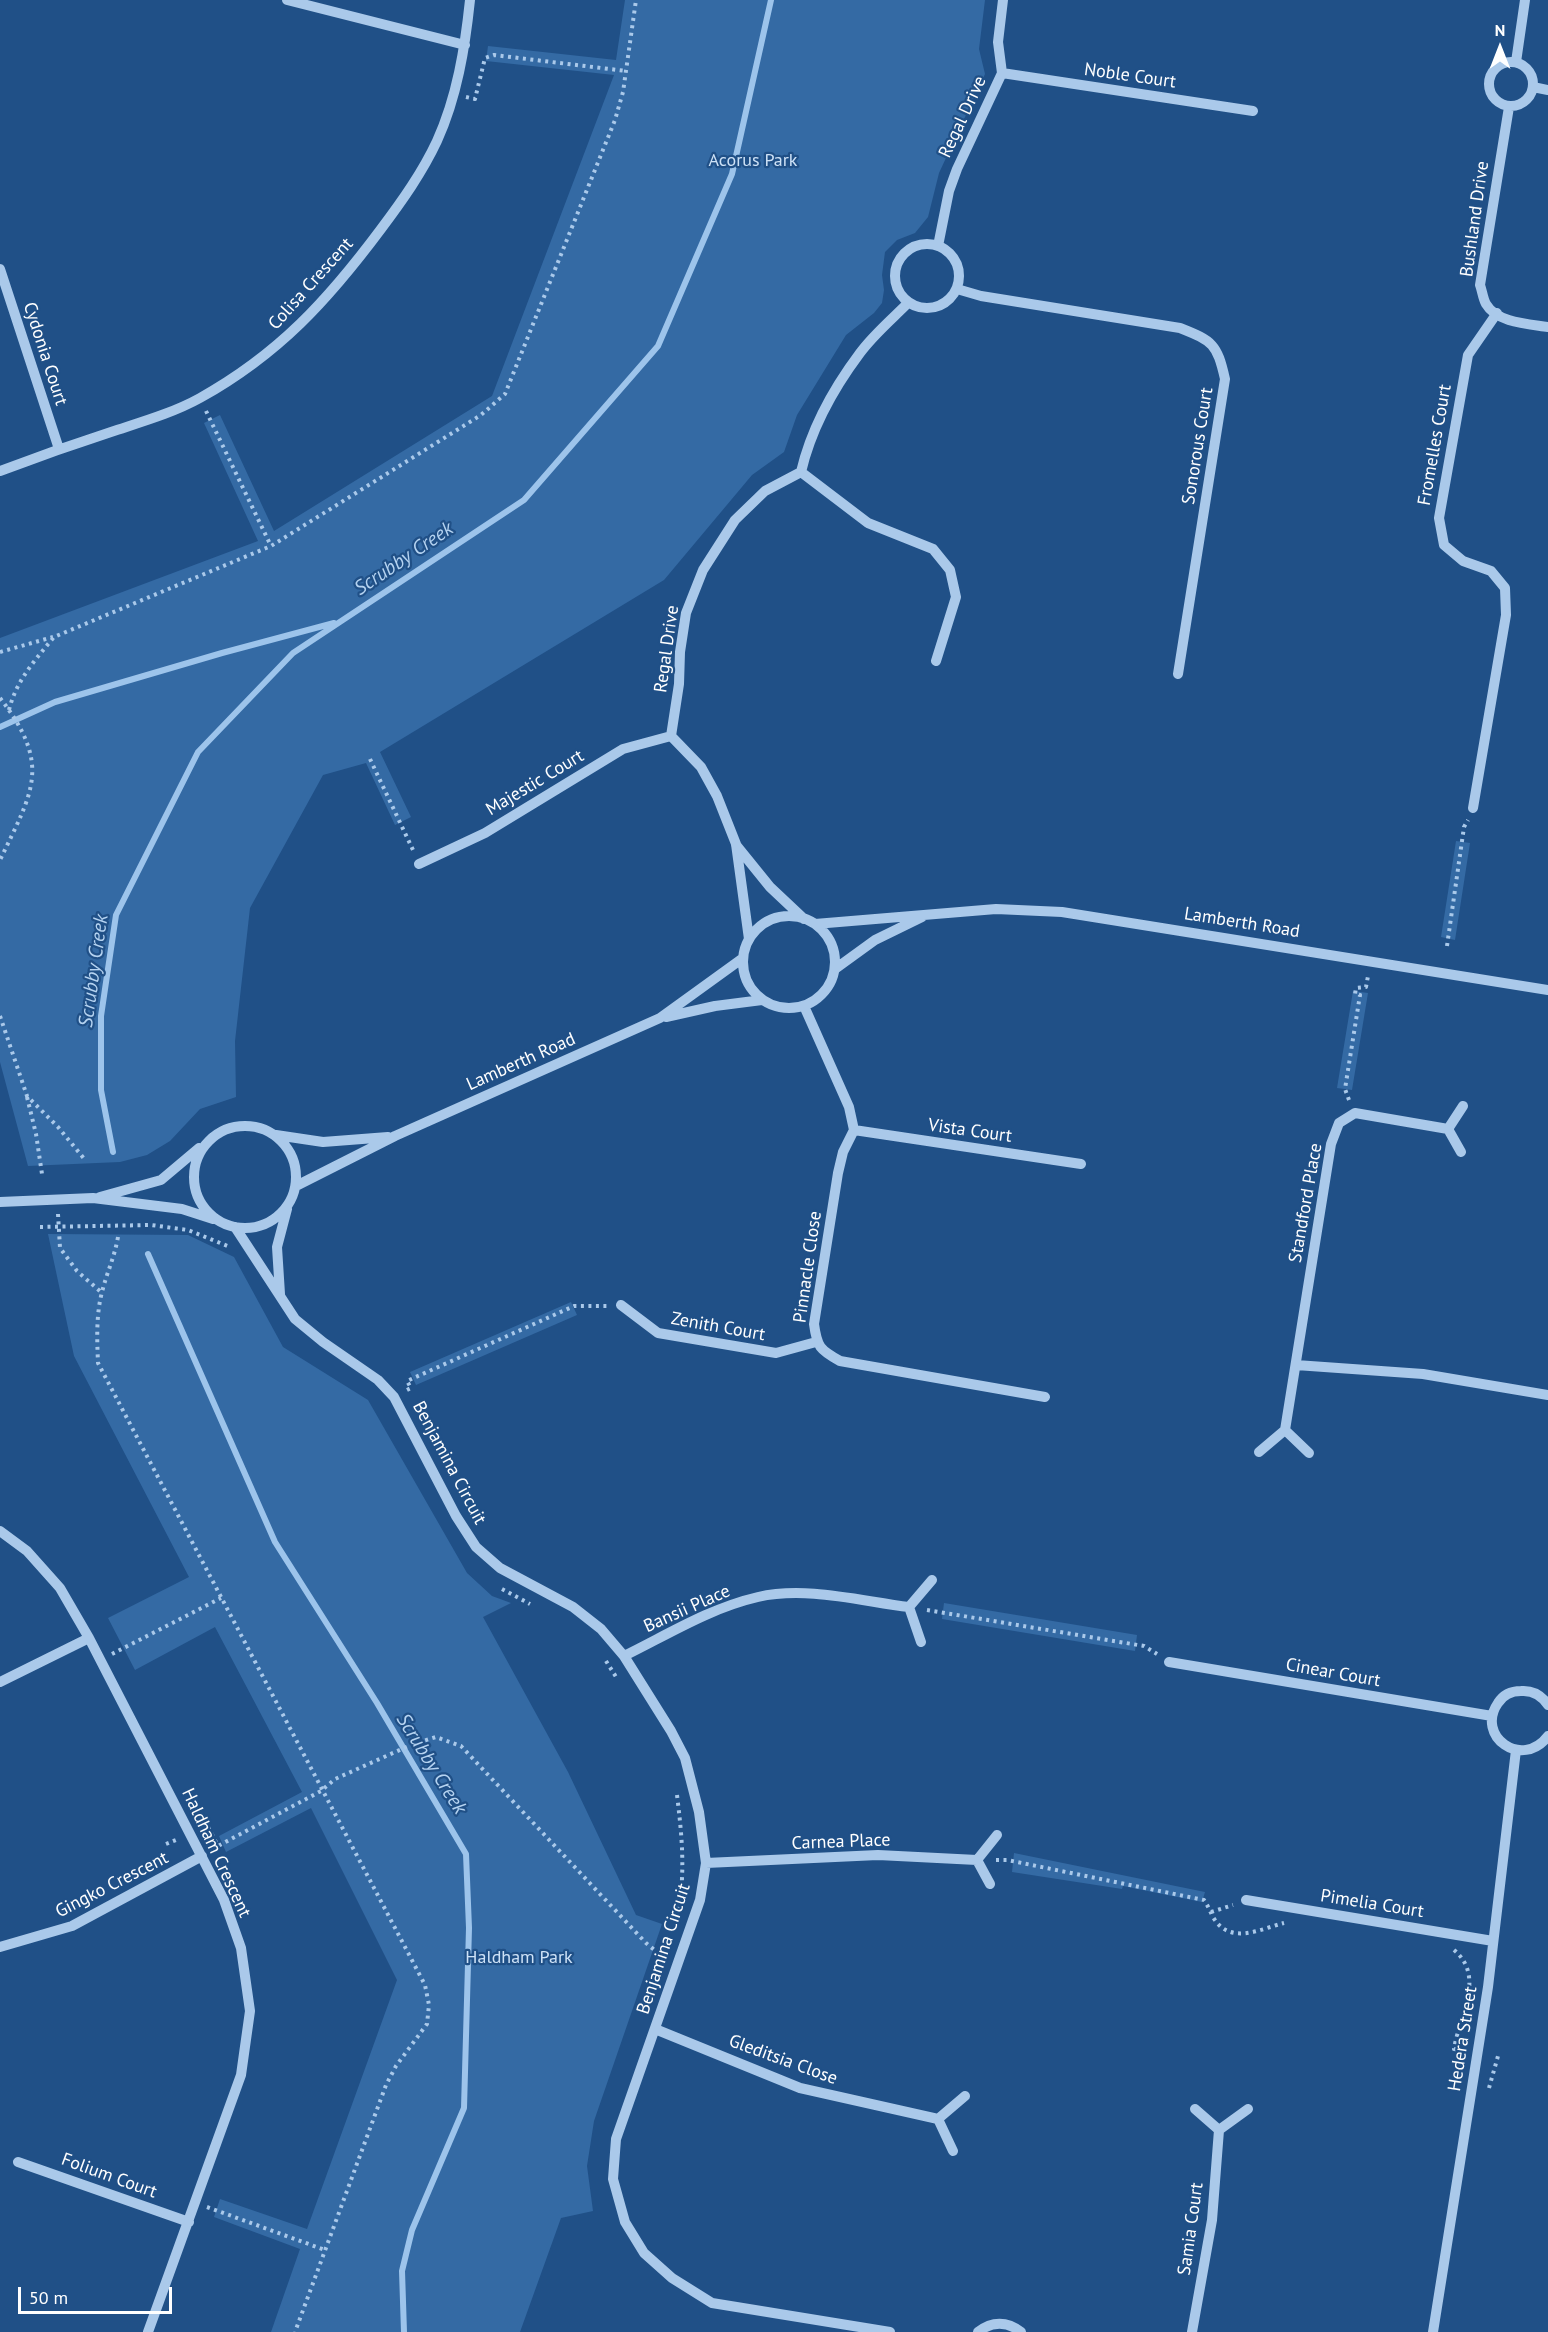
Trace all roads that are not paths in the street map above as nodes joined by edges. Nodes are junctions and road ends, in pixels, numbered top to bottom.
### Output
1 (287, 0) edge
2 (470, 0) edge
3 (1003, 0) edge
4 (1525, 0) edge
5 (465, 45) junction
6 (1516, 62) junction
7 (1002, 73) junction
8 (1533, 87) junction
9 (1548, 90) edge
10 (1509, 107) junction
11 (1253, 111) dead end
12 (938, 246) junction
13 (0, 269) edge
14 (957, 289) junction
15 (908, 303) junction
16 (1497, 313) junction
17 (1548, 327) edge
18 (59, 449) junction
19 (0, 471) edge
20 (801, 472) junction
21 (936, 660) dead end
22 (1178, 674) dead end
23 (670, 736) junction
24 (1473, 808) road end
25 (736, 844) junction
26 (419, 864) road end
27 (928, 914) junction
28 (804, 919) junction
29 (815, 924) junction
30 (749, 939) junction
31 (743, 958) junction
32 (835, 969) junction
33 (1548, 990) edge
34 (762, 1000) junction
35 (804, 1006) junction
36 (660, 1018) junction
37 (1463, 1106) dead end
38 (1448, 1129) junction
39 (854, 1130) junction
40 (276, 1135) junction
41 (395, 1137) junction
42 (206, 1142) junction
43 (1461, 1152) dead end
44 (1081, 1164) dead end
45 (296, 1186) junction
46 (93, 1198) junction
47 (0, 1202) edge
48 (288, 1206) junction
49 (218, 1221) junction
50 (235, 1227) junction
51 (280, 1294) junction
52 (621, 1305) road end
53 (816, 1342) junction
54 (1296, 1365) junction
55 (1548, 1395) edge
56 (1045, 1397) dead end
57 (1285, 1430) junction
58 (1259, 1452) dead end
59 (1309, 1453) dead end
60 (0, 1531) edge
61 (932, 1580) dead end
62 (909, 1607) junction
63 (89, 1638) junction
64 (921, 1642) dead end
65 (624, 1656) junction
66 (1169, 1662) road end
67 (0, 1682) edge
68 (1548, 1705) edge
69 (1492, 1716) junction
70 (1548, 1736) edge
71 (1516, 1750) junction
72 (998, 1835) dead end
73 (202, 1856) junction
74 (977, 1860) junction
75 (706, 1863) junction
76 (990, 1884) dead end
77 (1246, 1900) road end
78 (1493, 1941) junction
79 (0, 1947) edge
80 (655, 2029) junction
81 (965, 2096) dead end
82 (1195, 2109) dead end
83 (1248, 2109) dead end
84 (938, 2119) junction
85 (1219, 2130) junction
86 (953, 2151) dead end
87 (18, 2162) dead end
88 (189, 2222) junction
89 (148, 2332) edge
90 (890, 2332) edge
91 (978, 2332) edge
92 (1021, 2332) edge
93 (1192, 2332) edge
94 (1433, 2332) edge

1 - 5 street
2 - 5 street, Colisa Crescent
3 - 7 street, Regal Drive
4 - 6 street
5 - 18 street, Colisa Crescent
6 - 8 street
6 - 10 street
7 - 11 street, Noble Court
7 - 12 street, Regal Drive
8 - 9 street
8 - 10 street
10 - 16 street, Bushland Drive
12 - 14 street
12 - 15 street
13 - 18 street, Cydonia Court
14 - 15 street
14 - 22 street, Sonorous Court
15 - 20 street
16 - 17 street
16 - 24 street, Fromelles Court
18 - 19 street, Colisa Crescent
20 - 21 street
20 - 23 street, Regal Drive
23 - 25 street
23 - 26 street, Majestic Court
25 - 28 street
25 - 30 street
27 - 29 street, Lamberth Road
27 - 32 street, Lamberth Road
27 - 33 street, Lamberth Road
28 - 29 street, Lamberth Road
28 - 30 street, Lamberth Road
29 - 32 street, Lamberth Road
30 - 31 street
31 - 34 street
31 - 36 street, Lamberth Road
32 - 35 street, Lamberth Road
34 - 35 street, Lamberth Road
34 - 36 street, Lamberth Road
35 - 39 street
36 - 41 street, Lamberth Road
37 - 38 street
38 - 43 street
38 - 54 street, Standford Place
39 - 44 street, Vista Court
39 - 53 street, Pinnacle Close
40 - 41 street, Lamberth Road
40 - 42 street, Lamberth Road
40 - 45 street, Lamberth Road
41 - 45 street, Lamberth Road
42 - 46 street, Lamberth Road
42 - 49 street
45 - 48 street, Lamberth Road
46 - 47 street, Lamberth Road
46 - 49 street, Lamberth Road
48 - 50 street, Lamberth Road
48 - 51 street, Benjamina Circuit
49 - 50 street, Lamberth Road
50 - 51 street, Benjamina Circuit
51 - 65 street, Benjamina Circuit
52 - 53 street, Zenith Court
53 - 56 street, Pinnacle Close
54 - 55 street
54 - 57 street, Standford Place
57 - 58 street
57 - 59 street
60 - 63 street, Haldham Crescent
61 - 62 street
62 - 64 street
62 - 65 street, Bansii Place
63 - 67 street
63 - 73 street, Haldham Crescent
65 - 75 street, Benjamina Circuit
66 - 69 street, Cinear Court
68 - 69 street
69 - 71 street
70 - 71 street
71 - 78 street, Hedera Street
72 - 74 street
73 - 79 street, Gingko Crescent
73 - 88 street, Haldham Crescent
74 - 75 street, Carnea Place
74 - 76 street
75 - 80 street, Benjamina Circuit
77 - 78 street, Pimelia Court
78 - 94 street, Hedera Street
80 - 84 street, Gleditsia Close
80 - 90 street, Benjamina Circuit
81 - 84 street
82 - 85 street
83 - 85 street
84 - 86 street
85 - 93 street, Samia Court
87 - 88 street, Folium Court
88 - 89 street, Haldham Crescent
91 - 92 street

